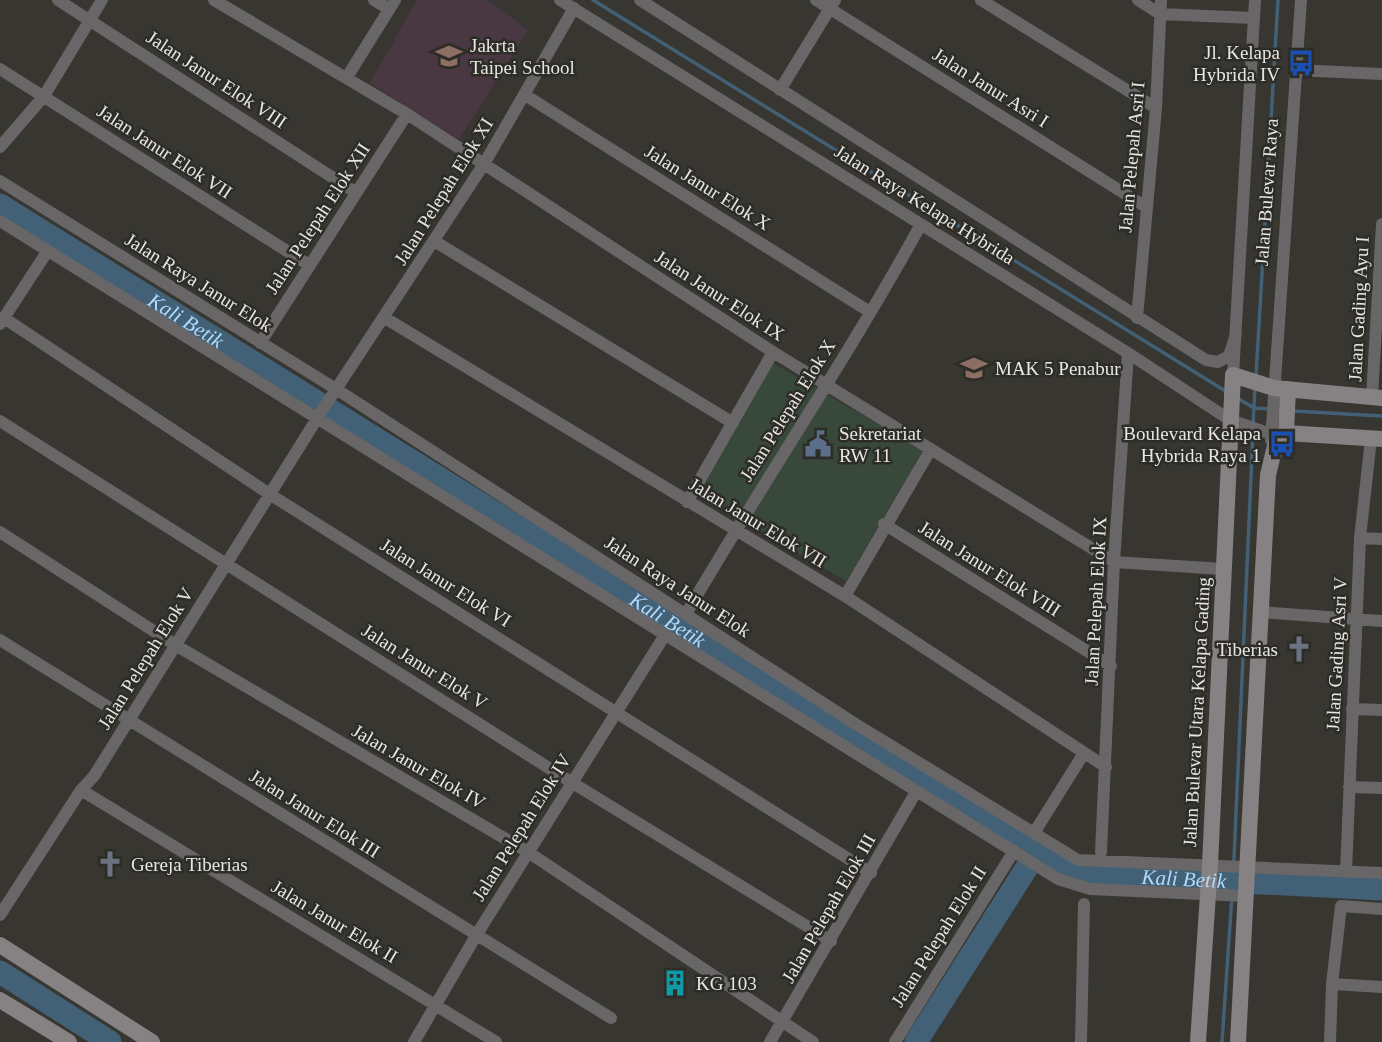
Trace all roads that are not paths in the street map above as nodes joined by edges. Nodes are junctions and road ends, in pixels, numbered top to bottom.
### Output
1 (58, 0) edge
2 (102, 0) edge
3 (214, 0) edge
4 (374, 0) edge
5 (561, 0) edge
6 (640, 0) edge
7 (816, 0) edge
8 (981, 0) edge
9 (1138, 0) edge
10 (1161, 0) edge
11 (1255, 0) edge
12 (1301, 0) edge
13 (392, 5) edge
14 (832, 5) edge
15 (574, 8) junction
16 (1160, 14) junction
17 (1254, 18) junction
18 (91, 20) junction
19 (0, 69) edge
20 (1296, 70) junction
21 (1382, 74) edge
22 (347, 77) junction
23 (780, 90) junction
24 (525, 95) junction
25 (44, 96) junction
26 (1156, 108) junction
27 (407, 114) junction
28 (0, 147) edge
29 (484, 164) junction
30 (0, 181) edge
31 (355, 192) junction
32 (1146, 207) junction
33 (0, 221) edge
34 (1382, 224) edge
35 (920, 226) junction
36 (1382, 232) edge
37 (434, 240) junction
38 (47, 252) junction
39 (309, 265) junction
40 (1379, 310) edge
41 (870, 312) junction
42 (1137, 317) junction
43 (385, 318) junction
44 (2, 321) edge
45 (1236, 334) junction
46 (260, 343) junction
47 (773, 352) junction
48 (1128, 353) junction
49 (1235, 378) junction
50 (829, 384) junction
51 (335, 391) junction
52 (1278, 392) junction
53 (1377, 397) edge
54 (320, 414) junction
55 (1233, 418) junction
56 (0, 421) edge
57 (733, 423) junction
58 (1276, 429) junction
59 (1376, 439) edge
60 (931, 449) junction
61 (271, 495) junction
62 (687, 502) junction
63 (884, 524) junction
64 (734, 531) junction
65 (0, 532) edge
66 (1360, 538) junction
67 (1382, 539) edge
68 (1114, 562) junction
69 (228, 563) junction
70 (1223, 569) junction
71 (845, 596) junction
72 (1261, 612) junction
73 (686, 614) junction
74 (1356, 619) junction
75 (1382, 621) edge
76 (665, 635) junction
77 (0, 640) edge
78 (177, 646) junction
79 (1111, 666) junction
80 (1352, 709) junction
81 (1382, 710) edge
82 (616, 712) junction
83 (128, 720) junction
84 (1084, 752) junction
85 (1106, 767) junction
86 (571, 782) junction
87 (1349, 787) junction
88 (1382, 788) edge
89 (81, 790) junction
90 (916, 792) junction
91 (1034, 833) junction
92 (528, 852) junction
93 (1016, 852) junction
94 (1101, 852) dead end
95 (1211, 865) junction
96 (1245, 868) junction
97 (1346, 871) junction
98 (871, 873) junction
99 (1382, 873) edge
100 (1209, 892) junction
101 (1244, 894) junction
102 (1084, 904) dead end
103 (1382, 909) edge
104 (0, 915) edge
105 (477, 934) junction
106 (831, 941) junction
107 (0, 945) edge
108 (1332, 984) junction
109 (1382, 987) edge
110 (0, 1000) edge
111 (436, 1005) junction
112 (611, 1018) dead end
113 (783, 1024) junction
114 (49, 1036) edge
115 (69, 1042) edge
116 (152, 1042) edge
117 (414, 1042) edge
118 (496, 1042) edge
119 (770, 1042) edge
120 (813, 1042) edge
121 (895, 1042) edge
122 (1080, 1042) edge
123 (1198, 1042) edge
124 (1238, 1042) edge
125 (1330, 1042) edge

1 - 18 street, Jalan Janur Elok VIII
2 - 18 street
3 - 22 street, Jalan Janur Elok IX
4 - 13 street
5 - 15 street, Jalan Raya Kelapa Hybrida
6 - 23 street, Jalan Raya Kelapa Hybrida
7 - 14 street, Jalan Janur Asri I
8 - 26 street
9 - 16 street
10 - 16 street, Jalan Pelepah Asri I
11 - 17 street, Jalan Bulevar Raya
12 - 20 street, Jalan Bulevar Raya
13 - 22 street
14 - 23 street
14 - 32 street, Jalan Janur Asri I
15 - 24 street, Jalan Pelepah Elok XI
15 - 35 street, Jalan Raya Kelapa Hybrida
16 - 17 street
16 - 26 street, Jalan Pelepah Asri I
17 - 45 street, Jalan Bulevar Raya
18 - 25 street
18 - 31 street, Jalan Janur Elok VIII
19 - 25 street, Jalan Janur Elok VII
20 - 21 street
20 - 52 street, Jalan Bulevar Raya
22 - 27 street, Jalan Janur Elok IX
23 - 42 street, Jalan Raya Kelapa Hybrida
24 - 29 street, Jalan Pelepah Elok XI
24 - 41 street, Jalan Janur Elok X
25 - 28 street
25 - 39 street, Jalan Janur Elok VII
26 - 32 street, Jalan Pelepah Asri I
27 - 29 street, Jalan Janur Elok IX
27 - 31 street, Jalan Pelepah Elok XII
29 - 37 street, Jalan Pelepah Elok XI
29 - 47 street, Jalan Janur Elok IX
30 - 46 street, Jalan Raya Janur Elok
31 - 39 street, Jalan Pelepah Elok XII
32 - 42 street, Jalan Pelepah Asri I
33 - 38 street
34 - 36 street, Jalan Gading Ayu I
35 - 41 street, Jalan Pelepah Elok X
35 - 48 street, Jalan Raya Kelapa Hybrida
36 - 40 street, Jalan Gading Ayu I
37 - 43 street, Jalan Pelepah Elok XI
37 - 57 street
38 - 44 street
38 - 54 street
39 - 46 street, Jalan Pelepah Elok XII
40 - 53 street, Jalan Gading Ayu I
41 - 50 street, Jalan Pelepah Elok X
42 - 45 street, Jalan Raya Kelapa Hybrida
43 - 51 street, Jalan Pelepah Elok XI
43 - 62 street, Jalan Janur Elok VII
44 - 61 street, Jalan Janur Elok VI
45 - 49 street, Jalan Bulevar Raya
46 - 51 street, Jalan Raya Janur Elok
47 - 50 street, Jalan Janur Elok IX
47 - 57 street
48 - 55 street, Jalan Raya Kelapa Hybrida
48 - 68 street, Jalan Pelepah Elok IX
49 - 52 main road
49 - 55 main road, Jalan Bulevar Utara Kelapa Gading
50 - 60 street, Jalan Janur Elok IX
50 - 64 street, Jalan Pelepah Elok X
51 - 54 street, Jalan Pelepah Elok XI
51 - 73 street, Jalan Raya Janur Elok
52 - 53 main road
52 - 58 main road
54 - 61 street, Jalan Pelepah Elok V
54 - 76 street
55 - 58 street, Jalan Raya Kelapa Hybrida
55 - 70 main road, Jalan Bulevar Utara Kelapa Gading
56 - 69 street, Jalan Janur Elok V
57 - 62 street
58 - 59 main road, Jalan Raya Kelapa Hybrida
58 - 72 main road
59 - 66 street, Jalan Gading Asri V
60 - 63 street
60 - 68 street, Jalan Janur Elok IX
61 - 69 street, Jalan Pelepah Elok V
61 - 82 street, Jalan Janur Elok VI
62 - 64 street, Jalan Janur Elok VII
63 - 71 street
63 - 79 street, Jalan Janur Elok VIII
64 - 71 street, Jalan Janur Elok VII
64 - 73 street, Jalan Pelepah Elok X
65 - 78 street, Jalan Janur Elok IV
66 - 67 street
66 - 74 street, Jalan Gading Asri V
68 - 70 street, Jalan Janur Elok IX
68 - 79 street, Jalan Pelepah Elok IX
69 - 78 street, Jalan Pelepah Elok V
69 - 86 street, Jalan Janur Elok V
70 - 95 main road, Jalan Bulevar Utara Kelapa Gading
71 - 84 street, Jalan Janur Elok VII
72 - 74 street
72 - 96 main road
73 - 91 street, Jalan Raya Janur Elok
74 - 75 street
74 - 80 street, Jalan Gading Asri V
76 - 82 street, Jalan Pelepah Elok IV
76 - 90 street
77 - 83 street, Jalan Janur Elok III
78 - 83 street, Jalan Pelepah Elok V
78 - 92 street, Jalan Janur Elok IV
79 - 85 street, Jalan Pelepah Elok IX
80 - 81 street
80 - 87 street, Jalan Gading Asri V
82 - 86 street, Jalan Pelepah Elok IV
82 - 98 street, Jalan Janur Elok VI
83 - 89 street, Jalan Pelepah Elok V
83 - 105 street, Jalan Janur Elok III
84 - 85 street, Jalan Janur Elok VII
84 - 91 street
85 - 94 street, Jalan Pelepah Elok IX
86 - 92 street, Jalan Pelepah Elok IV
86 - 106 street, Jalan Janur Elok V
87 - 88 street
87 - 97 street, Jalan Gading Asri V
89 - 104 street, Jalan Pelepah Elok V
89 - 111 street, Jalan Janur Elok II
90 - 93 street
90 - 98 street, Jalan Pelepah Elok III
91 - 95 street, Jalan Raya Janur Elok
92 - 105 street, Jalan Pelepah Elok IV
92 - 113 street, Jalan Janur Elok IV
93 - 100 street
93 - 121 street, Jalan Pelepah Elok II
95 - 96 street, Jalan Raya Janur Elok
95 - 100 main road, Jalan Bulevar Utara Kelapa Gading
96 - 97 street, Jalan Raya Janur Elok
96 - 101 main road
97 - 99 street, Jalan Raya Janur Elok
98 - 106 street, Jalan Pelepah Elok III
100 - 101 street
100 - 123 main road, Jalan Bulevar Utara Kelapa Gading
101 - 124 main road
102 - 122 street
103 - 108 street
105 - 111 street, Jalan Pelepah Elok IV
105 - 112 street, Jalan Janur Elok III
106 - 113 street, Jalan Pelepah Elok III
107 - 116 main road
108 - 109 street
108 - 125 street
110 - 114 main road
111 - 117 street, Jalan Pelepah Elok IV
111 - 118 street, Jalan Janur Elok II
113 - 119 street, Jalan Pelepah Elok III
113 - 120 street, Jalan Janur Elok IV
114 - 115 main road

